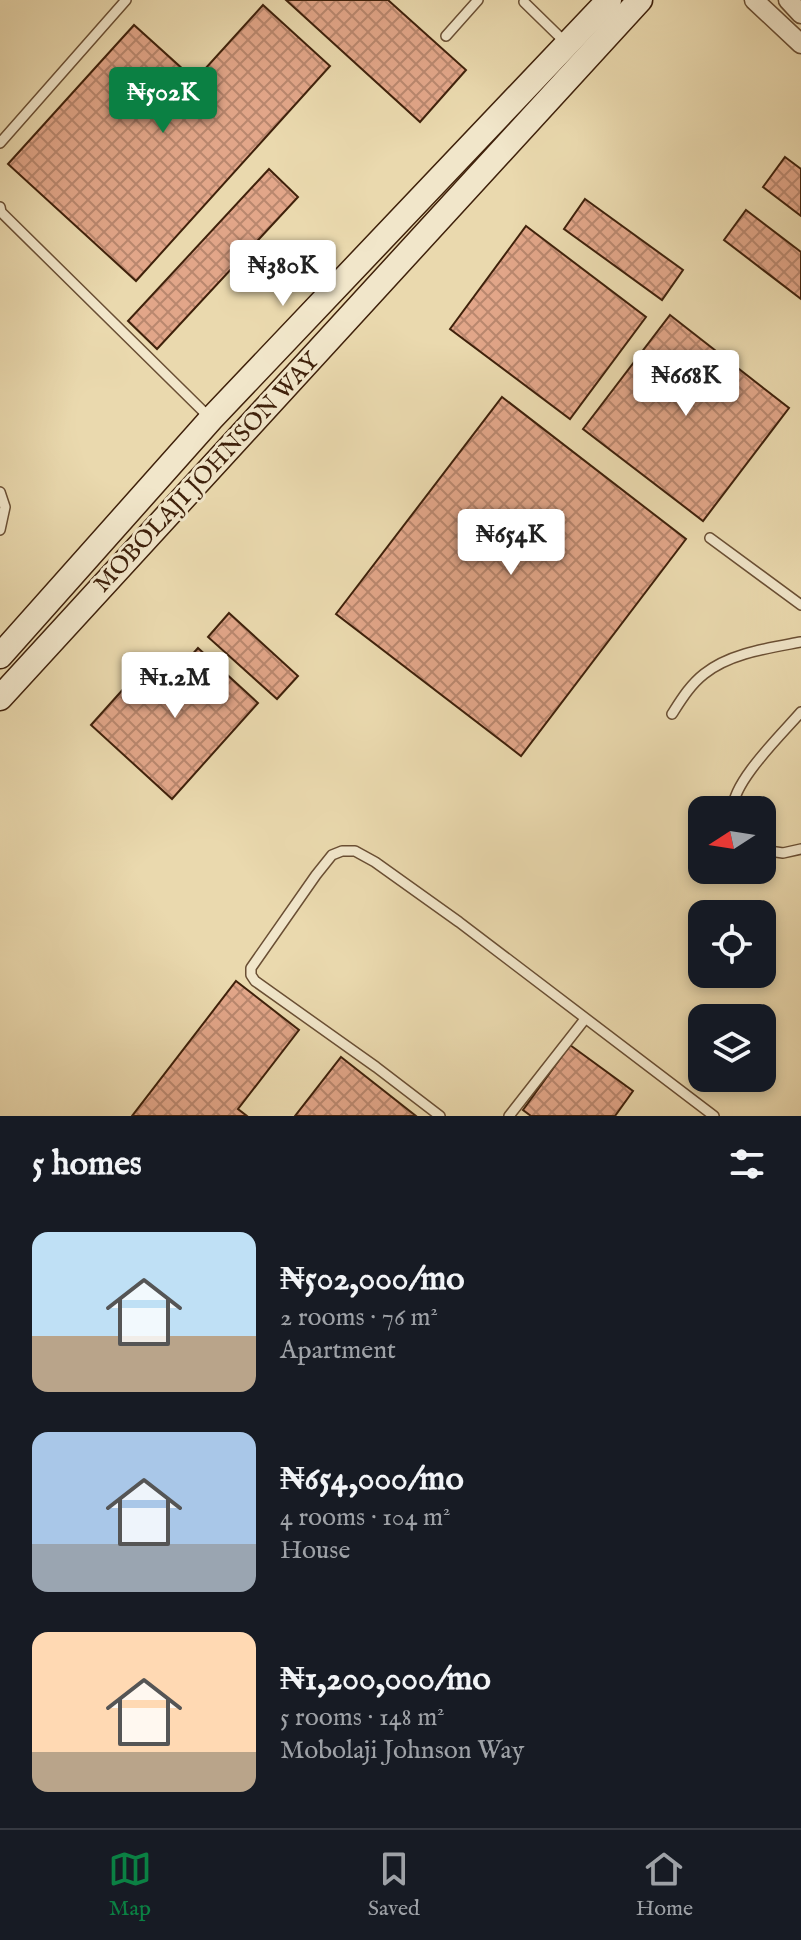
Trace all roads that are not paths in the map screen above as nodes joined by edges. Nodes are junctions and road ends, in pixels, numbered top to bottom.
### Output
1 (126, 0) edge
2 (478, 0) edge
3 (609, 0) edge
4 (640, 0) edge
5 (754, 0) edge
6 (788, 0) edge
7 (524, 2) dead end
8 (801, 14) edge
9 (446, 36) dead end
10 (567, 44) junction
11 (801, 44) edge
12 (0, 143) edge
13 (0, 207) edge
14 (211, 419) junction
15 (0, 492) edge
16 (0, 530) edge
17 (710, 538) dead end
18 (801, 605) edge
19 (801, 642) edge
20 (0, 656) edge
21 (0, 698) edge
22 (801, 712) edge
23 (672, 714) dead end
24 (736, 796) edge
25 (801, 849) edge
26 (776, 852) edge
27 (585, 1019) junction
28 (440, 1116) edge
29 (509, 1116) edge
30 (714, 1116) edge

1 - 12 lane
2 - 9 lane
3 - 10 street, MOBOLAJI JOHNSON WAY
4 - 21 street, MOBOLAJI JOHNSON WAY
5 - 11 street
6 - 8 street
7 - 10 lane
10 - 14 street, MOBOLAJI JOHNSON WAY
13 - 14 lane
14 - 20 street, MOBOLAJI JOHNSON WAY
15 - 16 lane
17 - 18 lane
19 - 23 lane
22 - 24 lane
25 - 26 lane
27 - 28 lane
27 - 29 lane
27 - 30 lane

